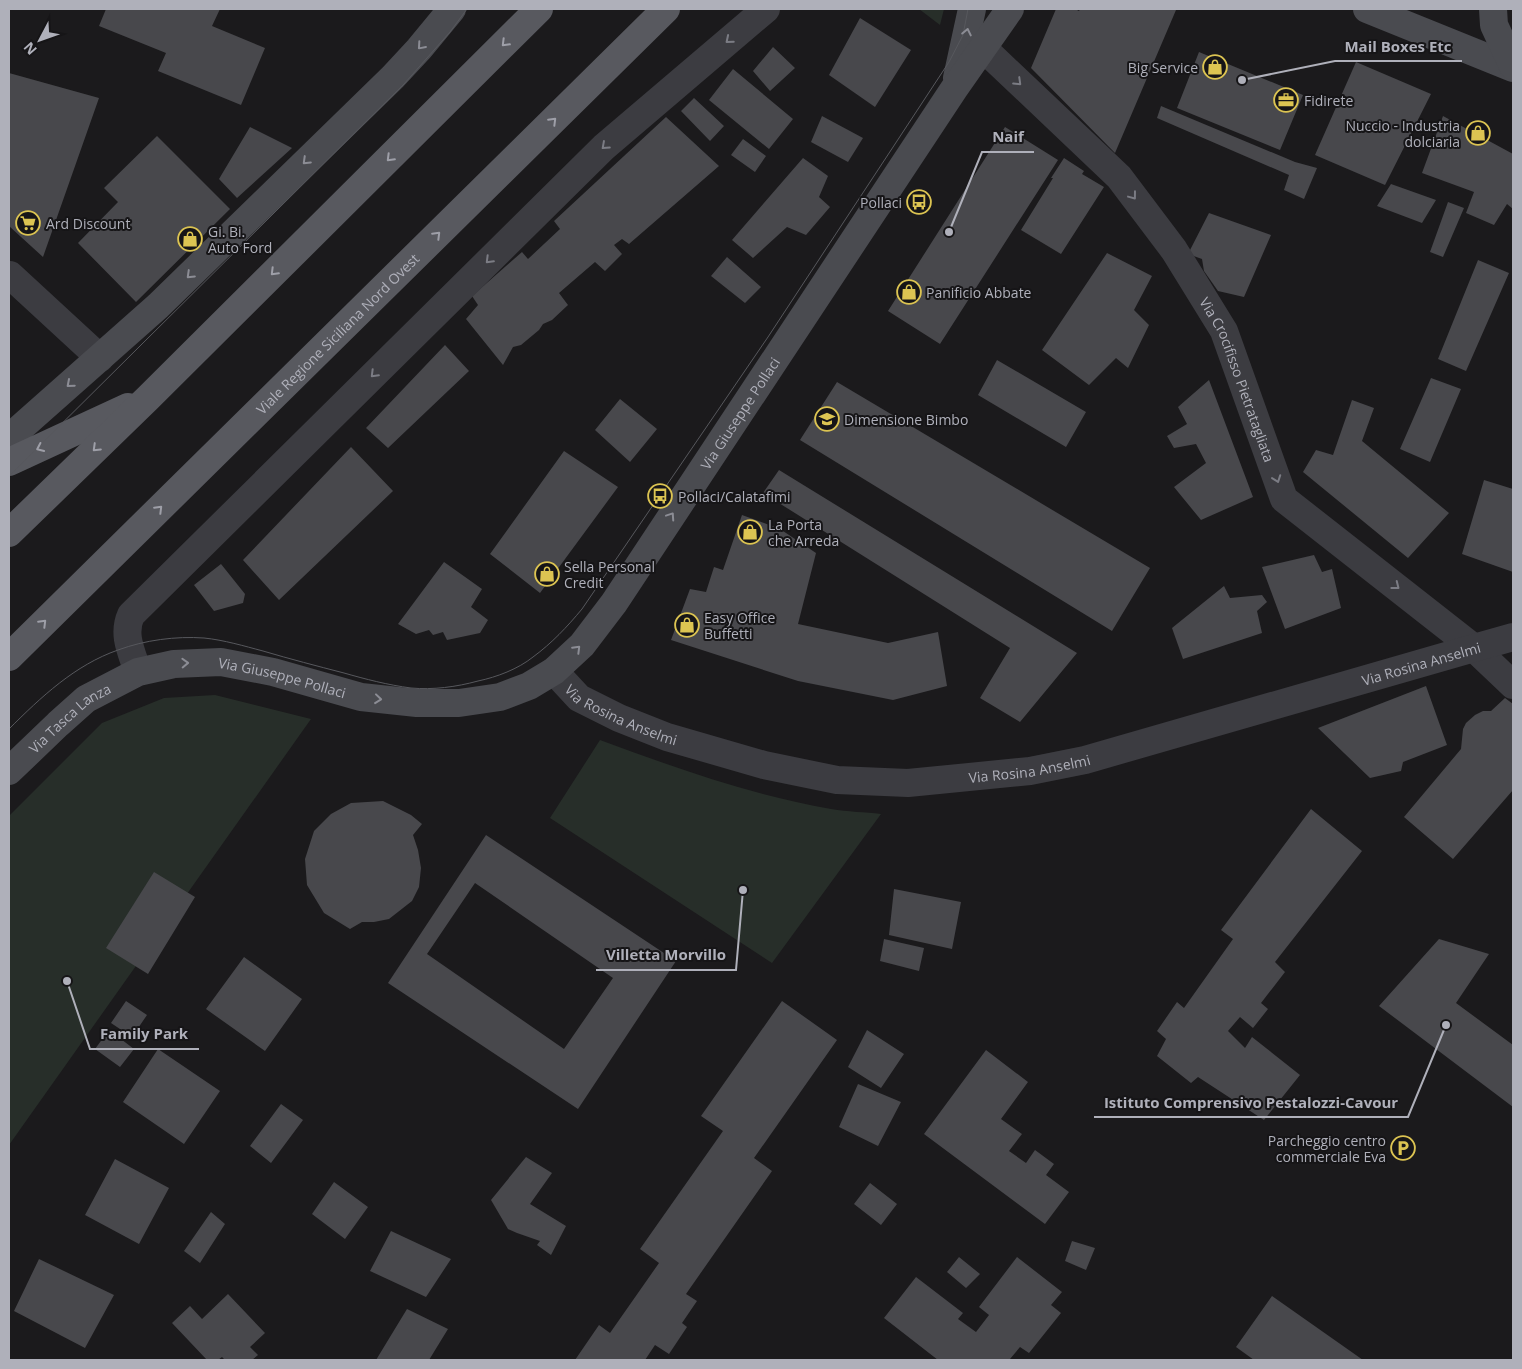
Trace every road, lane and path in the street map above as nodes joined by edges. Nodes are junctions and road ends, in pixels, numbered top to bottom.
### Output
1 (452, 9) edge
2 (539, 9) edge
3 (666, 9) edge
4 (766, 9) edge
5 (972, 9) edge
6 (1010, 9) edge
7 (1368, 9) edge
8 (1493, 9) edge
9 (983, 48) junction
10 (1513, 67) edge
11 (954, 89) junction
12 (9, 276) edge
13 (100, 358) junction
14 (148, 398) junction
15 (9, 438) edge
16 (9, 462) edge
17 (9, 532) edge
18 (1513, 638) edge
19 (1474, 648) junction
20 (9, 657) edge
21 (554, 671) junction
22 (138, 672) junction
23 (1513, 685) edge
24 (9, 771) edge

1 -> 13 street
2 -> 14 main road
20 -> 3 main road, Viale Regione Siciliana Nord Ovest
4 -> 22 street
11 -> 5 street
6 - 9 street, Via Giuseppe Pollaci
7 - 10 street
8 - 10 street
9 - 11 street, Via Giuseppe Pollaci
9 -> 19 street, Via Crocifisso Pietratagliata
21 -> 11 street, Via Giuseppe Pollaci
12 - 13 street
13 -> 15 street
14 -> 16 main road
14 -> 17 main road
18 - 19 street, Via Rosina Anselmi
19 - 21 street, Via Rosina Anselmi
19 - 23 street, Via Crocifisso Pietratagliata
22 -> 21 street, Via Giuseppe Pollaci
22 - 24 street, Via Tasca Lanza

